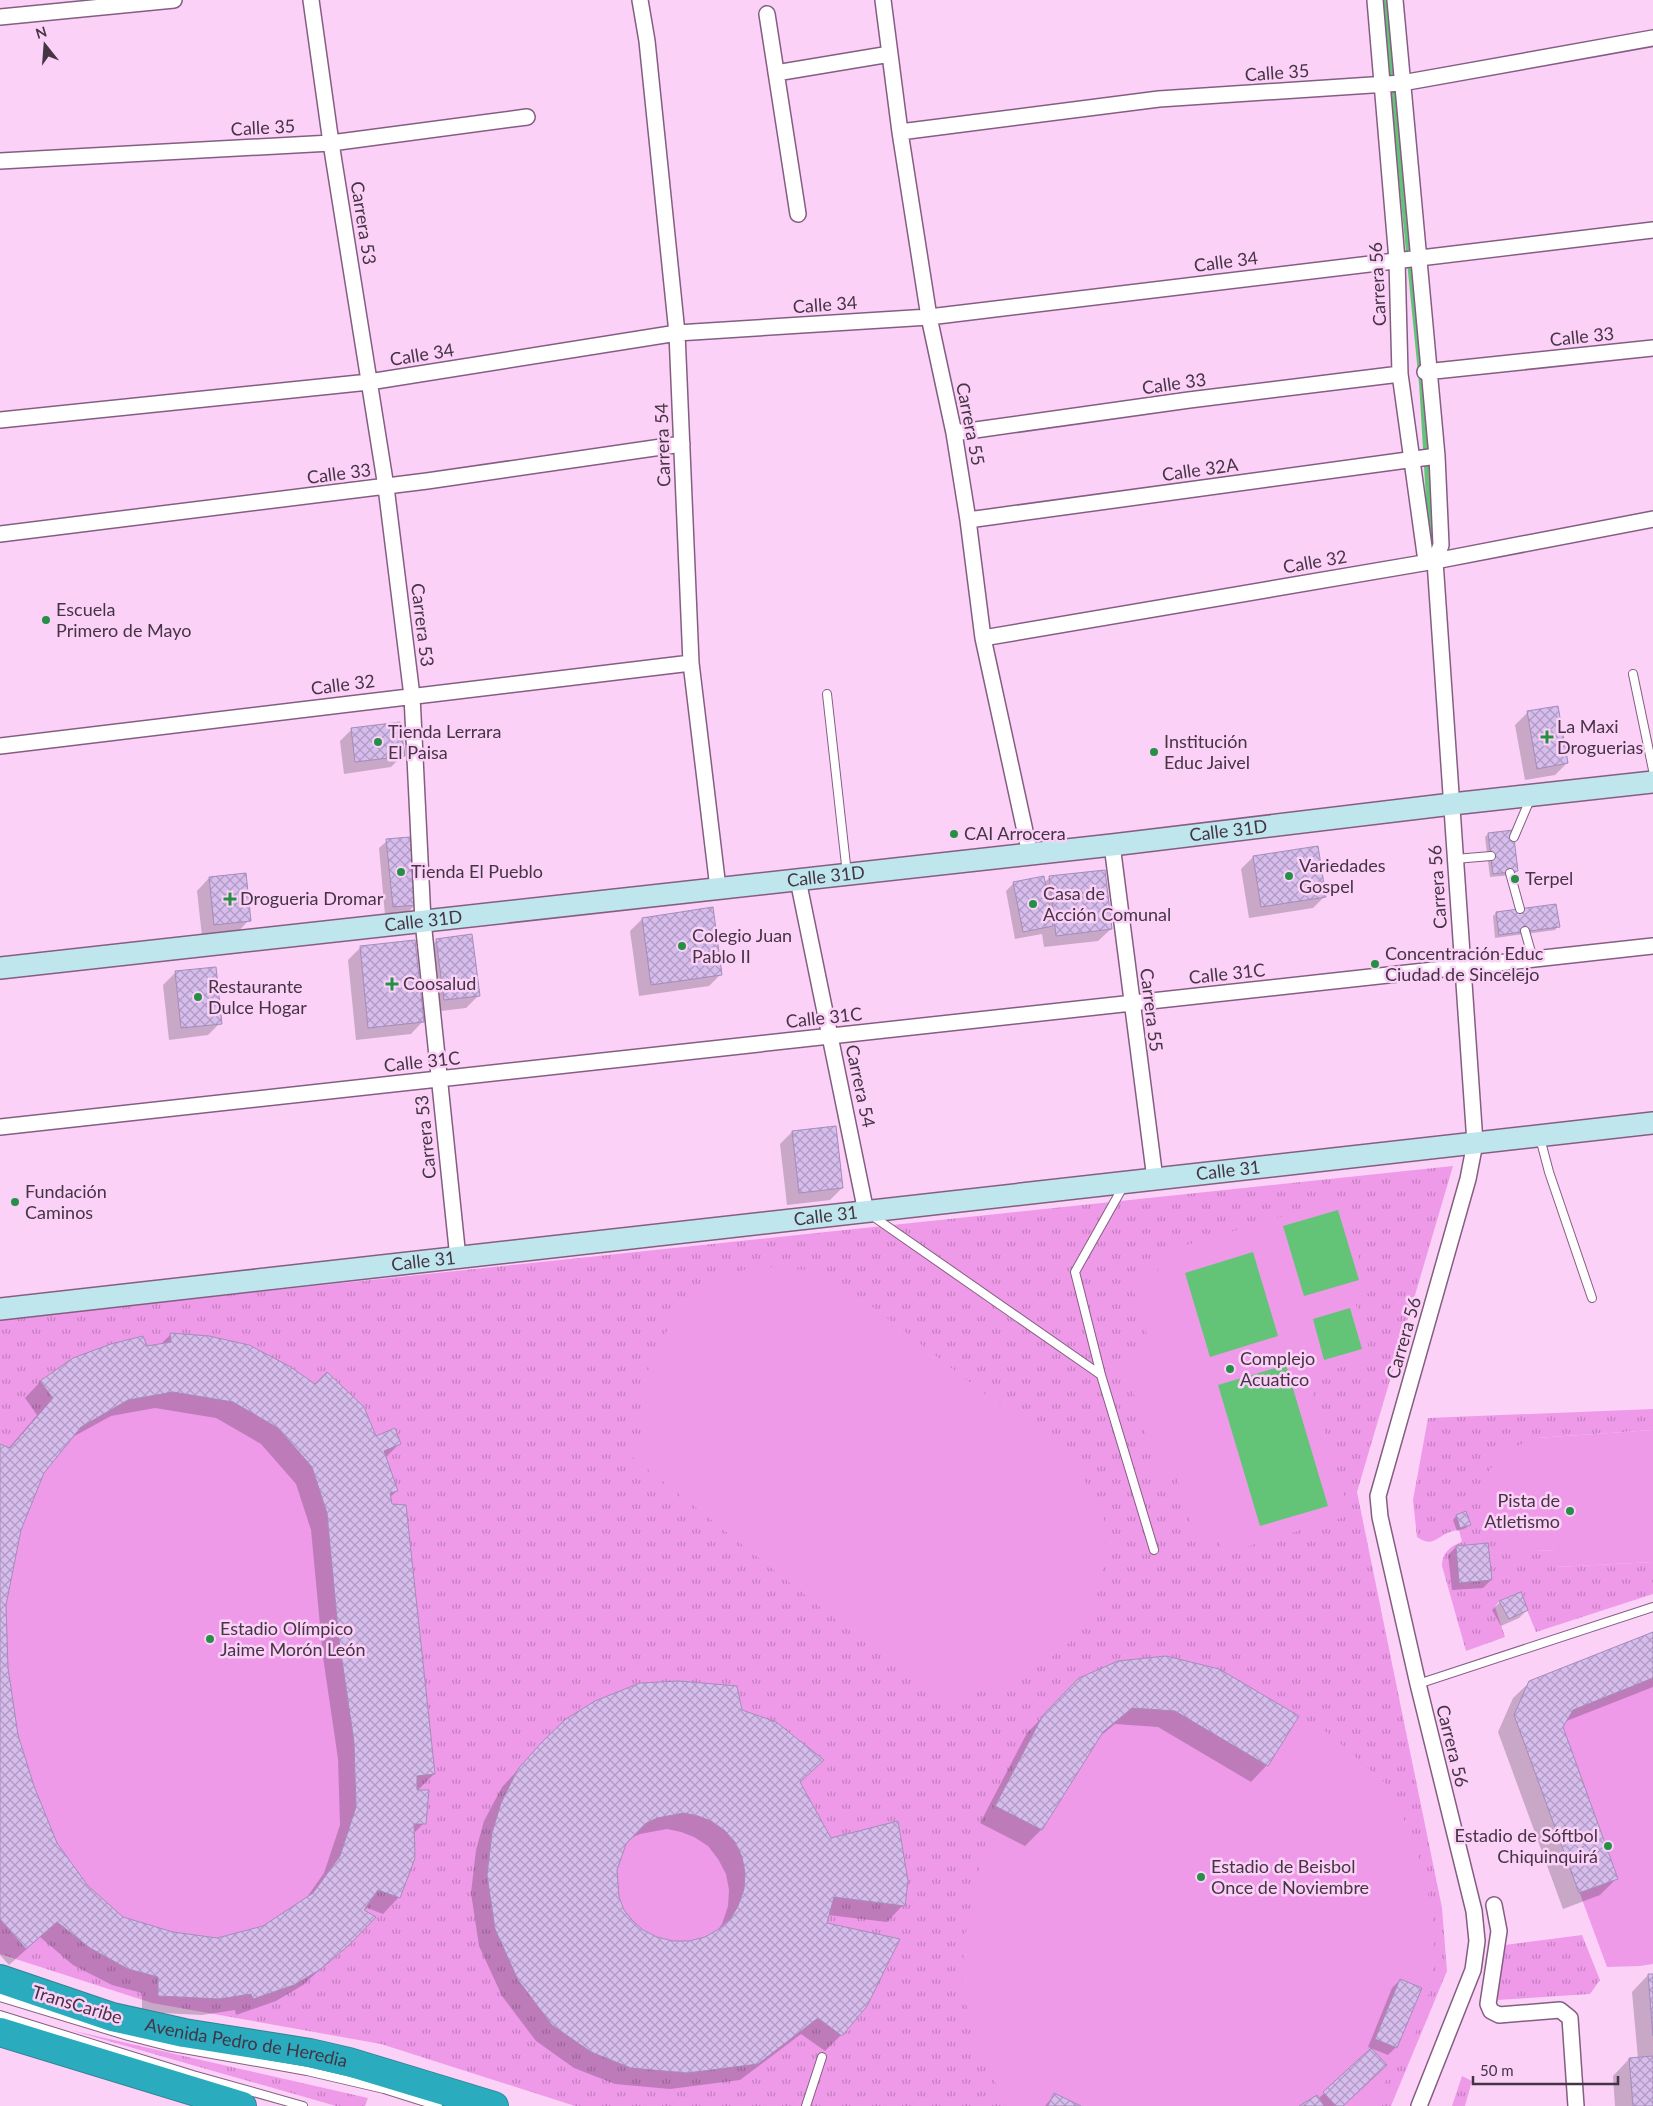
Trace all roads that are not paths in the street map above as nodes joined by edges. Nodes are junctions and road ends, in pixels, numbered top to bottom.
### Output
1 (174, 0) edge
2 (311, 0) edge
3 (640, 0) edge
4 (883, 0) edge
5 (1375, 0) edge
6 (1395, 0) edge
7 (767, 14) dead end
8 (0, 17) edge
9 (1653, 38) edge
10 (890, 54) junction
11 (776, 73) junction
12 (1393, 84) junction
13 (528, 117) dead end
14 (900, 132) junction
15 (331, 143) junction
16 (0, 161) edge
17 (798, 214) dead end
18 (1653, 230) edge
19 (1419, 259) junction
20 (1398, 260) junction
21 (929, 317) junction
22 (677, 333) junction
23 (1653, 348) edge
24 (1426, 372) junction
25 (1400, 374) junction
26 (369, 382) junction
27 (0, 420) edge
28 (954, 433) junction
29 (682, 444) junction
30 (1426, 458) junction
31 (386, 487) junction
32 (1653, 519) edge
33 (968, 520) junction
34 (0, 534) edge
35 (1435, 561) junction
36 (983, 638) junction
37 (691, 663) junction
38 (1633, 674) dead end
39 (827, 694) dead end
40 (412, 696) junction
41 (0, 746) edge
42 (1653, 770) edge
43 (1653, 782) edge
44 (1532, 796) junction
45 (1452, 804) junction
46 (1514, 837) dead end
47 (1112, 845) junction
48 (1030, 854) junction
49 (1491, 856) dead end
50 (1455, 859) junction
51 (1510, 872) dead end
52 (847, 874) junction
53 (798, 880) junction
54 (718, 888) junction
55 (1520, 909) dead end
56 (423, 921) junction
57 (1525, 931) dead end
58 (1653, 946) edge
59 (1533, 959) junction
60 (1462, 967) junction
61 (0, 968) edge
62 (1131, 1003) junction
63 (830, 1036) junction
64 (439, 1078) junction
65 (1653, 1123) edge
66 (0, 1126) edge
67 (1540, 1136) junction
68 (1475, 1143) junction
69 (1154, 1180) junction
70 (1126, 1182) junction
71 (866, 1212) junction
72 (458, 1258) junction
73 (1592, 1298) dead end
74 (0, 1309) edge
75 (1101, 1375) junction
76 (1154, 1550) dead end
77 (1653, 1607) edge
78 (1418, 1684) junction
79 (1494, 1905) dead end
80 (0, 1979) edge
81 (0, 1997) edge
82 (0, 2015) edge
83 (0, 2032) edge
84 (822, 2057) dead end
85 (242, 2106) edge
86 (303, 2106) edge
87 (438, 2106) edge
88 (494, 2106) edge
89 (806, 2106) edge
90 (1419, 2106) edge
91 (1576, 2106) edge

1 - 8 street
2 - 15 street, Carrera 53
3 - 22 street, Carrera 54
4 - 10 street, Carrera 55
5 - 12 street, Carrera 56
6 - 12 street, Carrera 56
7 - 11 street
9 - 12 street, Calle 35
10 - 11 street
10 - 14 street, Carrera 55
11 - 17 street
12 - 14 street, Calle 35
12 - 19 street, Carrera 56
12 - 20 street, Carrera 56
13 - 15 street, Calle 35
14 - 21 street, Carrera 55
15 - 16 street, Calle 35
15 - 26 street, Carrera 53
18 - 19 street, Calle 34
19 - 20 street, Calle 34
19 - 24 street, Carrera 56
20 - 21 street, Calle 34
20 - 25 street, Carrera 56
21 - 22 street, Calle 34
21 - 28 street, Carrera 55
22 - 26 street, Calle 34
22 - 29 street, Carrera 54
23 - 24 street, Calle 33
24 - 30 street, Carrera 56
25 - 28 street, Calle 33
25 - 30 street, Carrera 56
26 - 27 street, Calle 34
26 - 31 street, Carrera 53
28 - 33 street, Carrera 55
29 - 31 street, Calle 33
29 - 37 street, Carrera 54
30 - 33 street, Calle 32A
30 - 35 street, Carrera 56
30 - 35 street, Carrera 56
31 - 34 street, Calle 33
31 - 40 street, Carrera 53
32 - 35 street, Calle 32
33 - 36 street, Carrera 55
35 - 36 street, Calle 32
35 - 45 street, Carrera 56
36 - 48 street, Carrera 55
37 - 40 street, Calle 32
37 - 54 street, Carrera 54
38 - 42 lane
39 - 52 lane
40 - 41 street, Calle 32
40 - 56 street, Carrera 53
43 - 44 street, Calle 31D
44 - 45 street, Calle 31D
44 - 46 lane
45 - 47 street, Calle 31D
45 - 50 street, Carrera 56
47 - 48 street, Calle 31D
47 - 62 street, Carrera 55
48 - 52 street, Calle 31D
49 - 50 lane
50 - 60 street, Carrera 56
51 - 55 lane
52 - 53 street, Calle 31D
53 - 54 street, Calle 31D
53 - 63 street, Carrera 54
54 - 56 street, Calle 31D
56 - 61 street, Calle 31D
56 - 64 street, Carrera 53
57 - 59 lane
58 - 59 street, Calle 31C
59 - 60 street, Calle 31C
60 - 62 street, Calle 31C
60 - 68 street, Carrera 56
62 - 63 street, Calle 31C
62 - 69 street, Carrera 55
63 - 64 street, Calle 31C
63 - 71 street, Carrera 54
64 - 66 street, Calle 31C
64 - 72 street, Carrera 53
65 - 67 street, Calle 31
67 - 68 street, Calle 31
67 - 73 lane
68 - 69 street, Calle 31
68 - 78 street, Carrera 56
69 - 70 street, Calle 31
70 - 71 street, Calle 31
70 - 75 lane
71 - 72 street, Calle 31
71 - 75 lane
72 - 74 street, Calle 31
75 - 76 lane
77 - 78 lane
78 - 90 street, Carrera 56
79 - 91 street
80 - 88 highway, Avenida Pedro de Heredia
81 - 87 lane, TransCaribe
82 - 86 lane, TransCaribe
83 - 85 highway
84 - 89 lane

